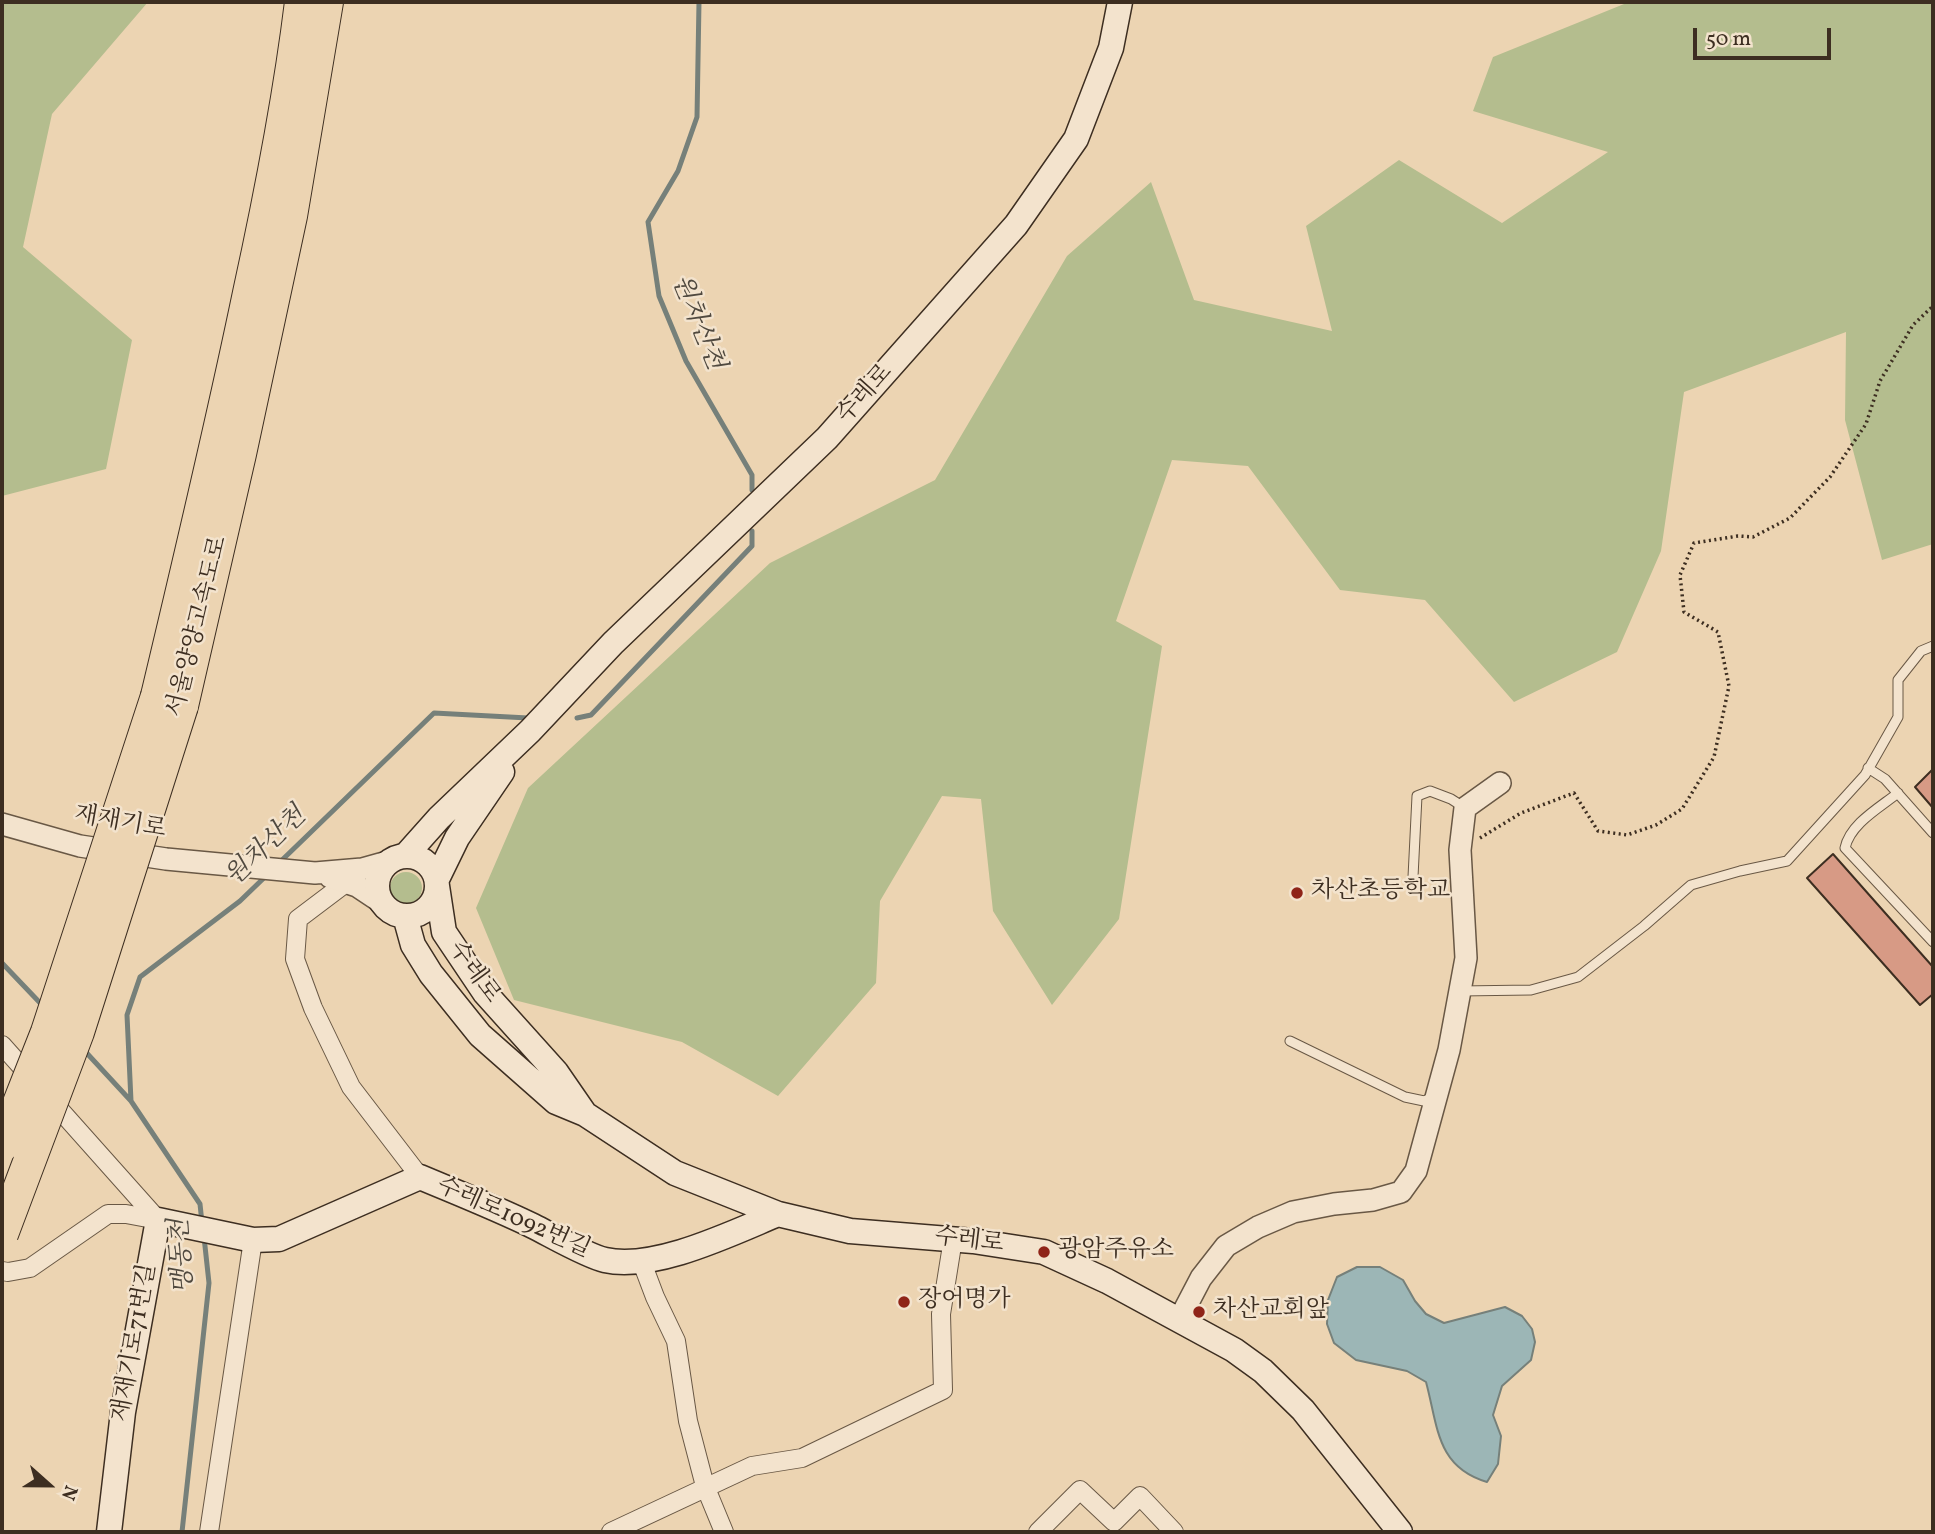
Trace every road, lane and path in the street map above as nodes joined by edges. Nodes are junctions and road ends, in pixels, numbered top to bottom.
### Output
1 (301, 2) edge
2 (1120, 2) edge
3 (328, 10) edge
4 (1933, 306) edge
5 (1933, 646) edge
6 (169, 701) junction
7 (530, 731) junction
8 (1868, 768) junction
9 (1500, 783) dead end
10 (1898, 793) junction
11 (1465, 808) junction
12 (2, 824) edge
13 (1933, 833) edge
14 (1460, 850) junction
15 (397, 859) junction
16 (315, 873) junction
17 (1413, 877) dead end
18 (347, 882) junction
19 (437, 883) junction
20 (381, 902) junction
21 (405, 916) junction
22 (1933, 942) edge
23 (1460, 991) junction
24 (1290, 1041) dead end
25 (2, 1045) edge
26 (1436, 1095) junction
27 (585, 1114) junction
28 (2, 1146) edge
29 (420, 1177) junction
30 (778, 1214) junction
31 (158, 1220) junction
32 (2, 1234) edge
33 (953, 1239) junction
34 (253, 1240) junction
35 (641, 1260) junction
36 (2, 1271) edge
37 (1179, 1320) junction
38 (705, 1486) junction
39 (1373, 1500) junction
40 (108, 1532) edge
41 (209, 1532) edge
42 (611, 1532) edge
43 (724, 1532) edge
44 (1038, 1532) edge
45 (1174, 1532) edge
46 (1383, 1532) edge
47 (1400, 1532) edge

1 - 6 highway, 서울양양고속도로
2 - 7 main road, 수레로
3 - 6 highway, 서울양양고속도로
4 - 14 path
5 - 8 lane
6 - 28 highway, 서울양양고속도로, bridge
6 - 32 highway, 서울양양고속도로, bridge
7 - 15 main road, 수레로
7 - 19 main road, 수레로
8 - 10 lane
8 - 23 lane
9 - 11 street
10 - 13 lane
10 - 22 lane
11 - 14 street
11 - 17 lane
12 - 16 street, 재재기로
14 - 23 street
15 - 16 street
15 - 19 main road
15 - 20 main road
16 - 18 street
18 - 20 street
18 - 29 street
19 - 21 main road
19 - 27 main road, 수레로
20 - 21 main road
21 - 27 main road, 수레로
23 - 26 street
24 - 26 lane
25 - 31 street
26 - 37 street
27 - 30 main road, 수레로
29 - 34 main road, 수레로1092번길
29 - 35 main road, 수레로1092번길
30 - 33 main road, 수레로
30 - 35 main road, 수레로1092번길
31 - 34 main road, 수레로1092번길
31 - 36 street
31 - 40 main road, 재재기로71번길
33 - 37 main road, 수레로
33 - 38 street
34 - 41 street
35 - 38 street
37 - 39 main road, 수레로
38 - 42 street
38 - 43 street
39 - 46 street
39 - 47 main road, 수레로
44 - 45 street

